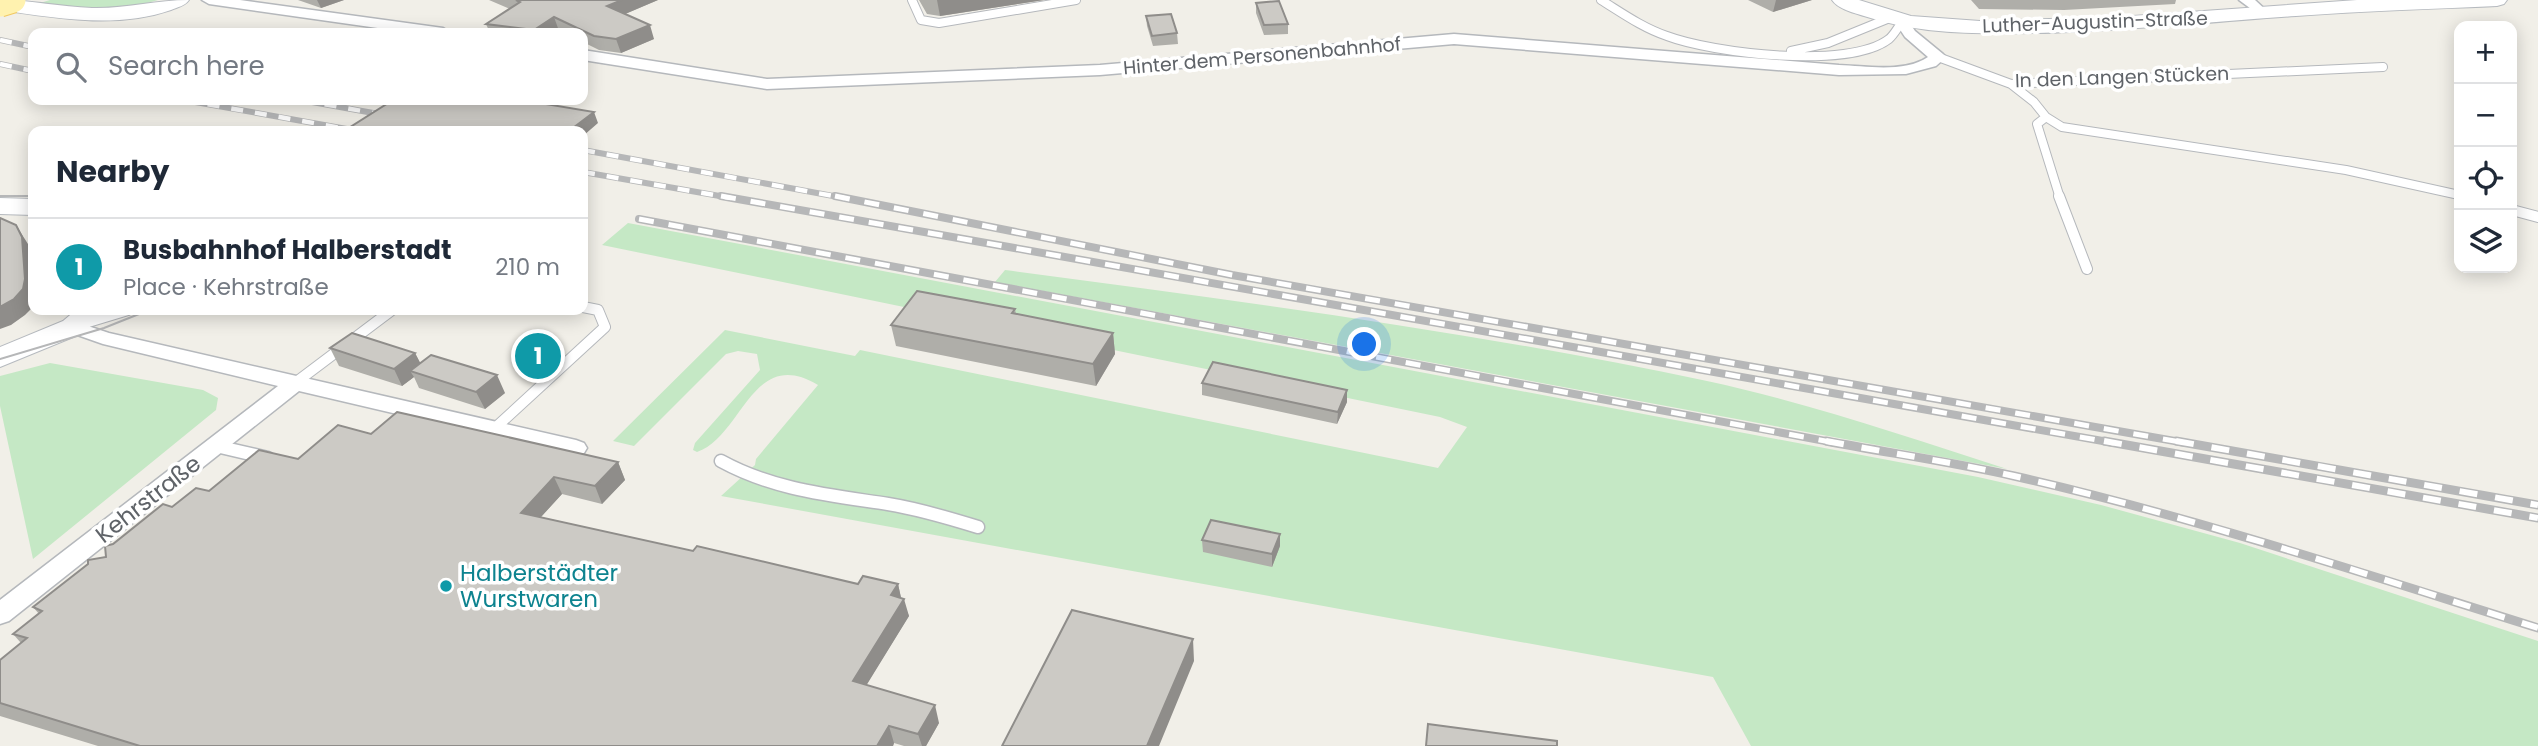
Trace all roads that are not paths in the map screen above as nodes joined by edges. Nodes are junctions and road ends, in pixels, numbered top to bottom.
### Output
1 (13, 0) edge
2 (179, 0) edge
3 (209, 0) edge
4 (912, 0) edge
5 (1076, 0) edge
6 (1601, 0) edge
7 (1842, 0) edge
8 (2497, 0) edge
9 (0, 4) edge
10 (2254, 6) edge
11 (1895, 21) junction
12 (408, 28) edge
13 (1771, 53) junction
14 (588, 56) edge
15 (1938, 57) junction
16 (2384, 67) dead end
17 (2011, 84) junction
18 (2046, 117) junction
19 (2454, 194) edge
20 (0, 206) edge
21 (28, 207) edge
22 (2517, 211) edge
23 (2538, 217) edge
24 (2087, 269) dead end
25 (588, 308) edge
26 (385, 315) edge
27 (83, 318) edge
28 (0, 358) edge
29 (295, 383) junction
30 (494, 429) junction
31 (216, 446) junction
32 (576, 447) dead end
33 (279, 461) edge
34 (721, 461) dead end
35 (978, 527) dead end
36 (0, 614) edge

1 - 9 main road, bridge
2 - 9 street
3 - 12 street
4 - 5 lane
6 - 13 lane
7 - 11 street, In den Langen Stücken
8 - 10 street, Luther-Augustin-Straße
10 - 11 street, Luther-Augustin-Straße
11 - 13 lane
11 - 13 lane
11 - 15 street, In den Langen Stücken
14 - 15 street, Hinter dem Personenbahnhof
15 - 17 lane, In den Langen Stücken
16 - 17 lane, In den Langen Stücken
17 - 18 lane
18 - 19 lane
18 - 24 lane
20 - 21 street
22 - 23 lane
25 - 30 lane
26 - 29 lane
27 - 28 street
27 - 29 street
29 - 30 street
29 - 31 street, Kehrstraße
30 - 32 street
31 - 33 lane
31 - 36 street, Kehrstraße
34 - 35 lane

